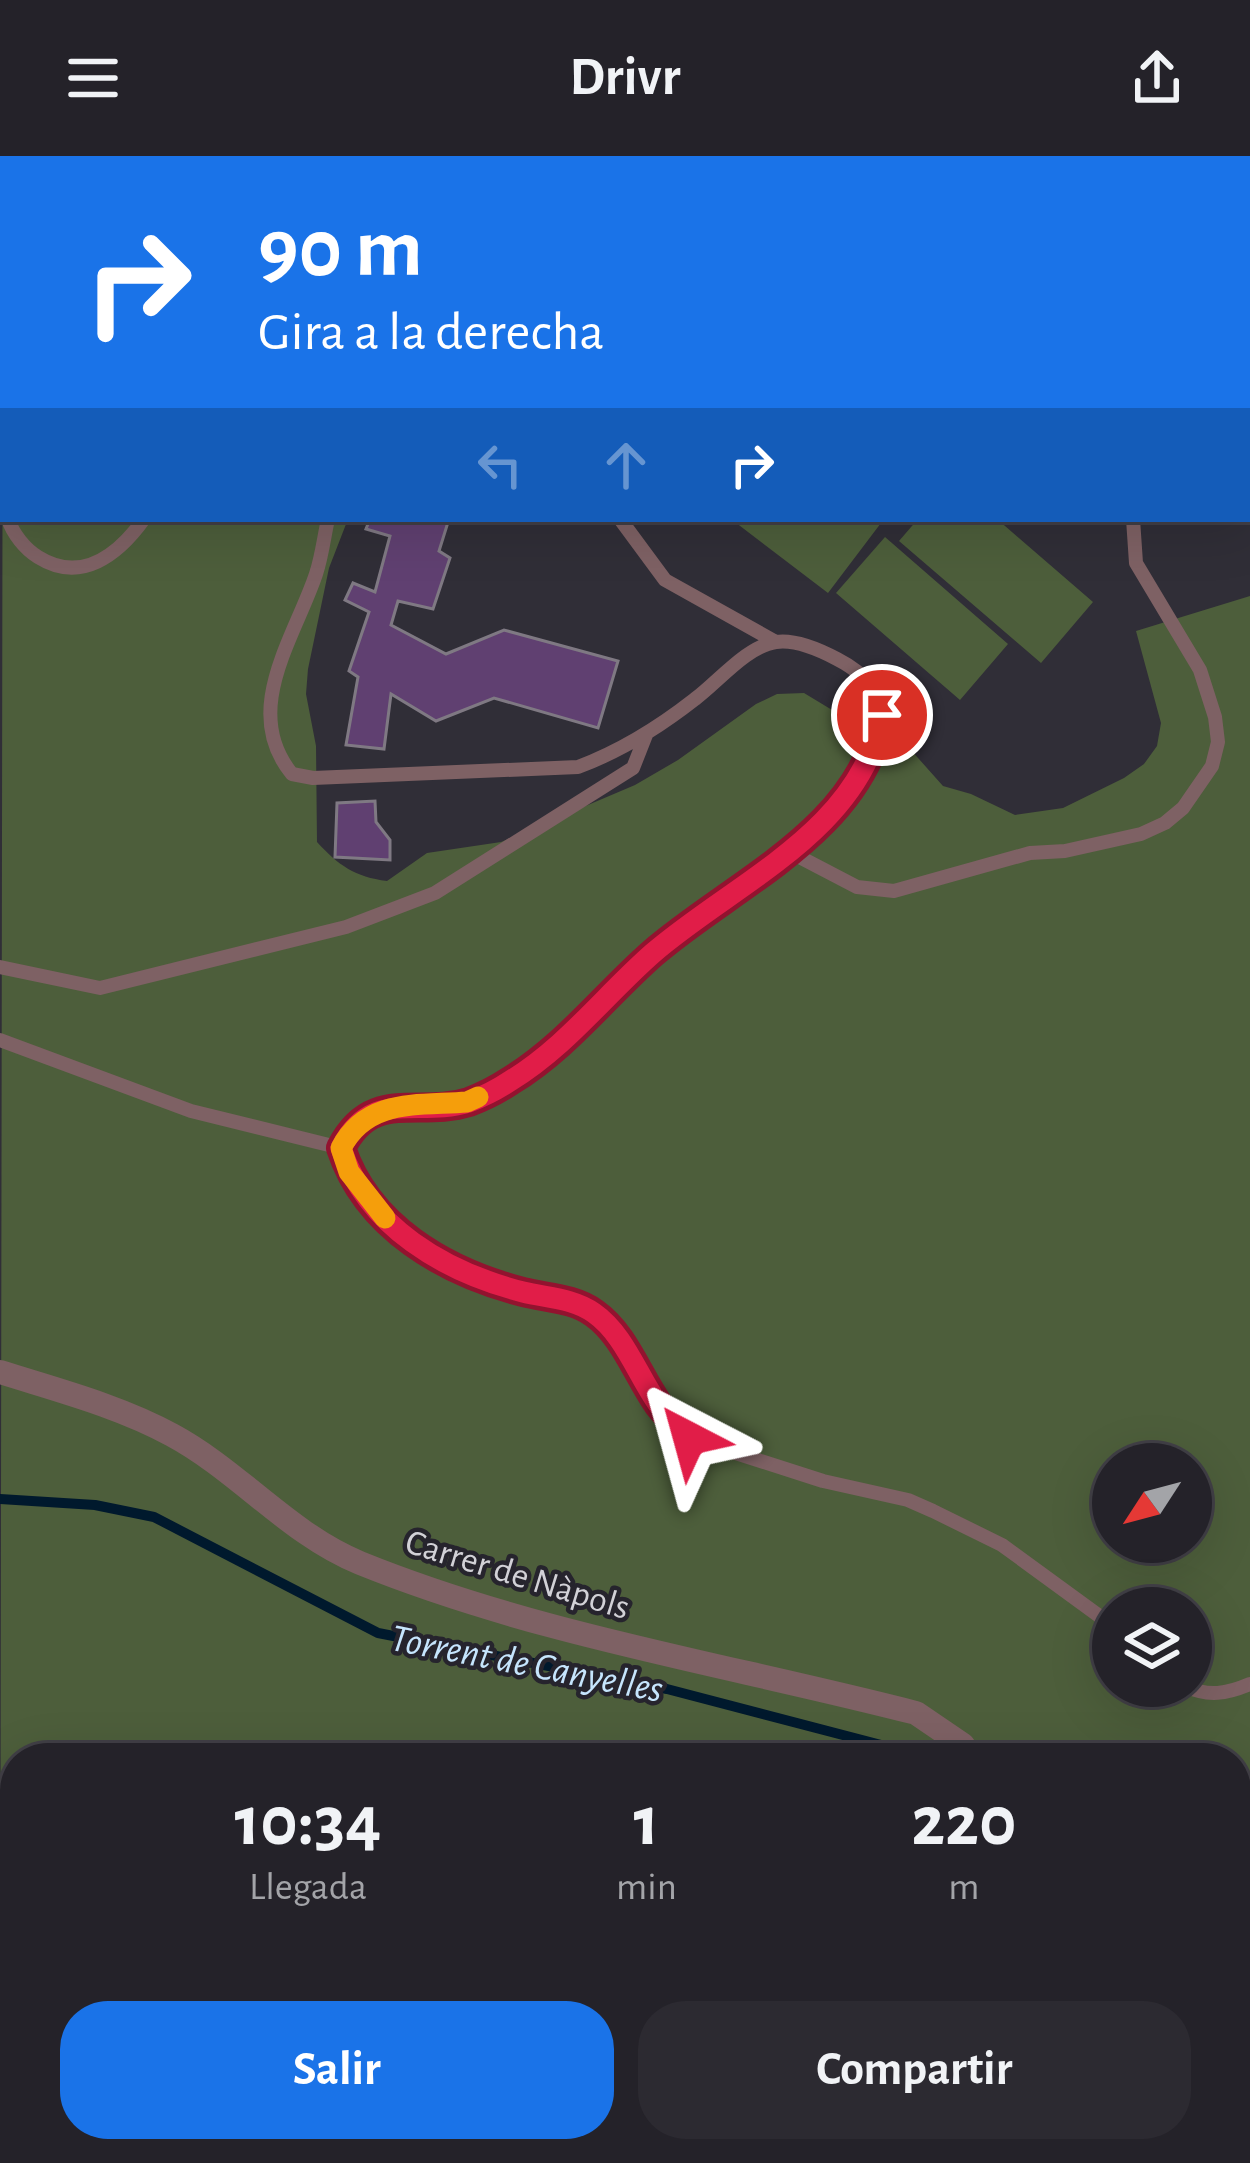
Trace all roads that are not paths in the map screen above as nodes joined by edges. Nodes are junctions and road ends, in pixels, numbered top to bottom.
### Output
1 (9, 522) edge
2 (142, 522) edge
3 (327, 522) edge
4 (622, 522) edge
5 (1133, 522) edge
6 (776, 642) junction
7 (646, 734) junction
8 (788, 851) junction
9 (0, 967) edge
10 (0, 1040) edge
11 (341, 1148) junction
12 (0, 1372) edge
13 (1092, 1611) edge
14 (1250, 1684) edge
15 (1212, 1694) edge
16 (960, 1743) edge

1 - 2 lane
3 - 7 lane
4 - 6 lane
5 - 8 lane
6 - 7 lane
6 - 8 lane
7 - 9 lane
8 - 11 lane
10 - 11 lane
11 - 13 lane
12 - 16 street, Carrer de Nàpols
14 - 15 lane

